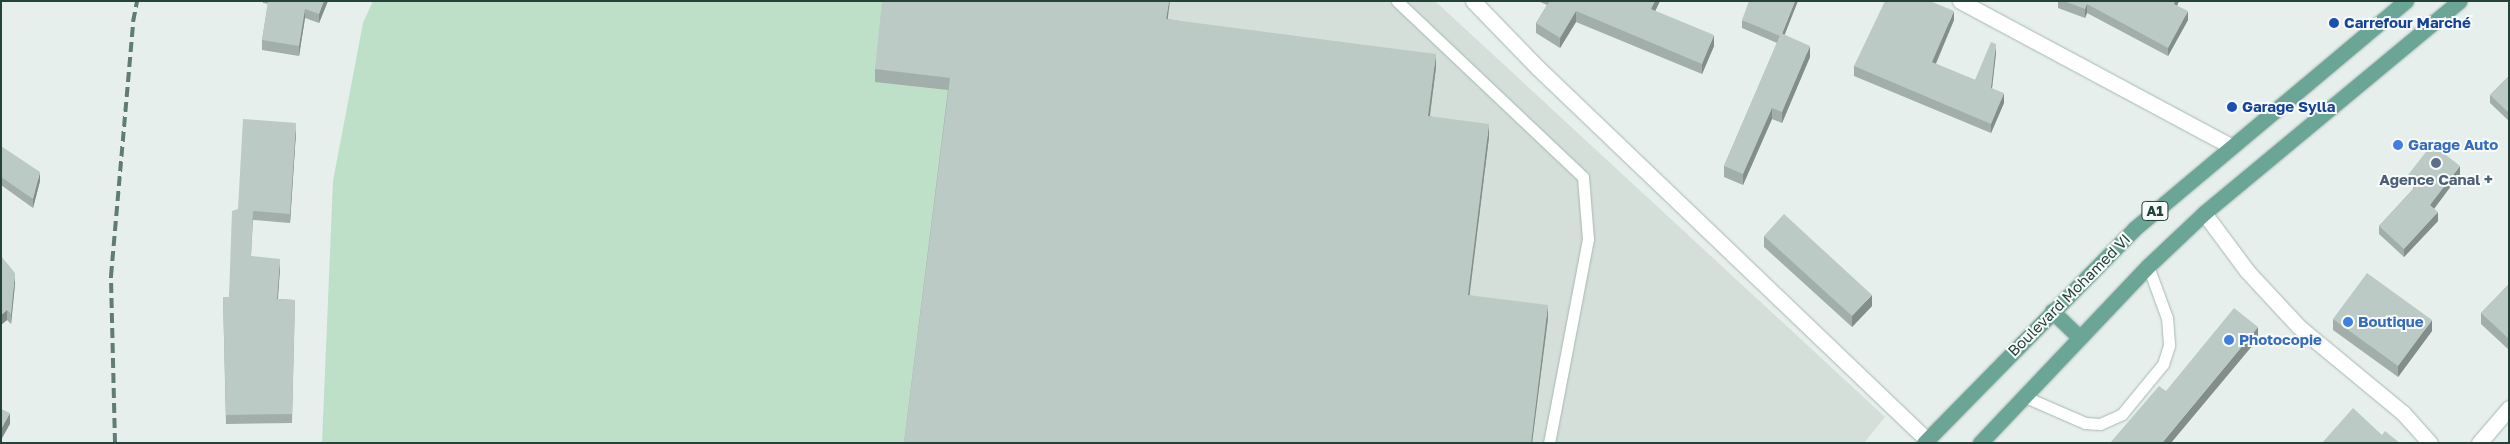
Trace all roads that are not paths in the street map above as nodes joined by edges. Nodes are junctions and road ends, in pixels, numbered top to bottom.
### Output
1 (1397, 1) edge
2 (1473, 1) edge
3 (1960, 1) edge
4 (2406, 1) edge
5 (2459, 1) edge
6 (2230, 146) junction
7 (2204, 213) junction
8 (2148, 266) junction
9 (2052, 311) junction
10 (2079, 337) junction
11 (2023, 396) junction
12 (2509, 408) edge
13 (1926, 441) edge
14 (1549, 443) edge
15 (1980, 443) edge
16 (2430, 443) edge
17 (2479, 443) edge

1 - 14 lane
2 - 13 street
3 - 6 street
4 - 6 main road, Boulevard Mohamed VI / A1
5 - 7 main road, A1
6 - 9 main road, Boulevard Mohamed VI / A1
7 - 8 main road, A1
7 - 16 street
8 - 10 main road, A1
8 - 11 lane
9 - 10 main road
9 - 13 main road, Boulevard Mohamed VI / A1
10 - 11 main road, A1
11 - 15 main road, A1
12 - 17 street

